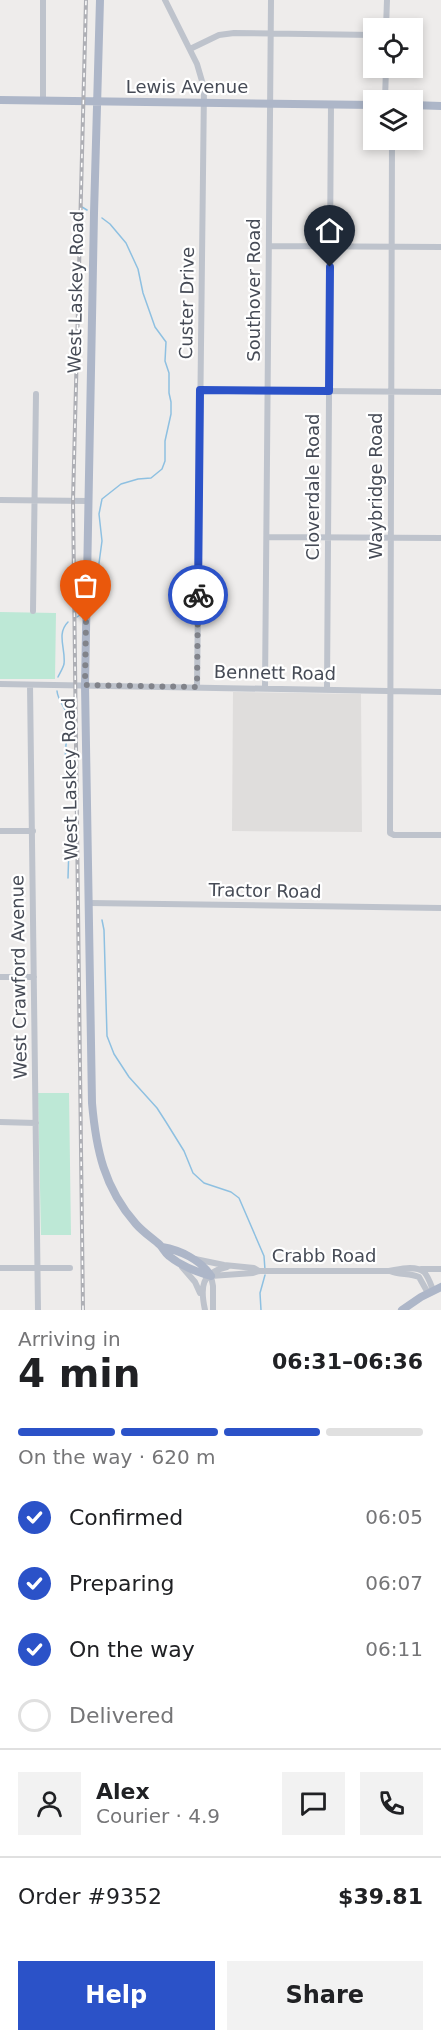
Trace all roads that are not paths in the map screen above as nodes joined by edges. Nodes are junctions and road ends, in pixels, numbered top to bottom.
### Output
1 (44, 0) edge
2 (100, 0) edge
3 (165, 0) edge
4 (271, 0) edge
5 (387, 0) edge
6 (386, 18) edge
7 (271, 33) junction
8 (363, 35) edge
9 (190, 49) junction
10 (0, 100) edge
11 (43, 101) junction
12 (97, 103) junction
13 (205, 103) junction
14 (269, 104) junction
15 (331, 104) junction
16 (363, 105) edge
17 (423, 105) edge
18 (441, 106) edge
19 (392, 150) edge
20 (269, 246) junction
21 (330, 246) junction
22 (392, 247) junction
23 (441, 248) edge
24 (200, 390) junction
25 (268, 391) junction
26 (329, 391) junction
27 (391, 392) junction
28 (441, 392) edge
29 (36, 394) dead end
30 (0, 500) edge
31 (34, 501) junction
32 (89, 501) junction
33 (267, 537) junction
34 (328, 537) junction
35 (391, 537) junction
36 (441, 538) edge
37 (33, 611) dead end
38 (0, 684) edge
39 (30, 684) junction
40 (85, 685) junction
41 (197, 687) junction
42 (265, 688) junction
43 (327, 689) junction
44 (389, 691) junction
45 (441, 692) edge
46 (0, 831) edge
47 (33, 831) junction
48 (441, 835) edge
49 (89, 903) junction
50 (441, 908) edge
51 (0, 977) edge
52 (34, 977) junction
53 (0, 1122) edge
54 (36, 1123) junction
55 (162, 1247) junction
56 (192, 1258) junction
57 (176, 1260) junction
58 (237, 1266) junction
59 (0, 1268) edge
60 (37, 1268) junction
61 (70, 1268) dead end
62 (419, 1269) junction
63 (441, 1269) edge
64 (259, 1271) junction
65 (389, 1271) junction
66 (209, 1275) junction
67 (434, 1290) edge
68 (202, 1299) junction
69 (38, 1310) edge
70 (205, 1310) edge
71 (213, 1310) edge
72 (402, 1310) edge

1 - 11 street
2 - 12 main road, West Laskey Road
3 - 9 street, Custer Drive
4 - 7 street, Southover Road
5 - 6 street
7 - 8 street
7 - 9 street
7 - 14 street, Southover Road
9 - 13 street, Custer Drive
10 - 11 main road, Lewis Avenue
11 - 12 main road, Lewis Avenue
12 - 13 main road, Lewis Avenue
12 - 32 main road, West Laskey Road
13 - 14 main road, Lewis Avenue
13 - 24 street, Custer Drive
14 - 15 main road, Lewis Avenue
14 - 20 street, Southover Road
15 - 16 main road, Lewis Avenue
15 - 21 street, Cloverdale Road
17 - 18 main road
19 - 22 street, Waybridge Road
20 - 21 street
20 - 25 street, Southover Road
21 - 22 street
21 - 26 street, Cloverdale Road
22 - 23 street
22 - 27 street, Waybridge Road
24 - 25 street
24 - 41 street, Custer Drive
25 - 26 street
25 - 33 street, Southover Road
26 - 27 street
26 - 34 street, Cloverdale Road
27 - 28 street
27 - 35 street, Waybridge Road
29 - 31 street
30 - 31 street
31 - 32 street
31 - 37 street
32 - 40 main road, West Laskey Road
33 - 34 street
33 - 42 street, Southover Road
34 - 35 street
34 - 43 street, Cloverdale Road
35 - 36 street
35 - 44 street, Waybridge Road
38 - 39 street, Bennett Road
39 - 40 street, Bennett Road
39 - 47 street, West Crawford Avenue
40 - 41 street, Bennett Road
40 - 49 main road, West Laskey Road
41 - 42 street, Bennett Road
42 - 43 street, Bennett Road
43 - 44 street, Bennett Road
44 - 45 street, Bennett Road
44 - 48 street, Waybridge Road
46 - 47 street
47 - 52 street, West Crawford Avenue
49 - 50 street, Tractor Road
49 - 55 main road, West Laskey Road
51 - 52 street
52 - 54 street, West Crawford Avenue
53 - 54 street
54 - 60 street, West Crawford Avenue
55 - 56 main road, West Laskey Road
55 - 57 main road, West Laskey Road
56 - 58 street, Crabb Road
56 - 66 main road, West Laskey Road
57 - 66 main road, West Laskey Road
57 - 68 street, West Laskey Road
58 - 64 street, Crabb Road
58 - 66 street, Crabb Road
59 - 60 street
60 - 61 street
60 - 69 street, West Crawford Avenue
62 - 63 street, Crabb Road
62 - 65 street, Crabb Road
62 - 67 street
64 - 65 street, Crabb Road
64 - 66 street, Crabb Road
65 - 67 street, Crabb Road
66 - 68 street
66 - 71 street
67 - 72 main road
68 - 70 street, West Laskey Road

